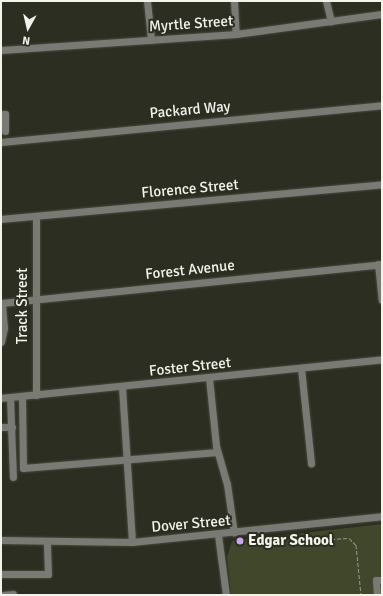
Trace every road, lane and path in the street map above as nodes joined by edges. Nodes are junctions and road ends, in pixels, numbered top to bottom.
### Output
1 (147, 1) edge
2 (234, 1) edge
3 (326, 1) edge
4 (382, 16) edge
5 (331, 21) junction
6 (236, 34) junction
7 (151, 40) junction
8 (1, 50) edge
9 (382, 105) edge
10 (1, 114) edge
11 (5, 131) dead end
12 (1, 142) edge
13 (382, 184) edge
14 (36, 217) junction
15 (1, 219) edge
16 (380, 264) edge
17 (36, 299) junction
18 (382, 300) edge
19 (1, 303) edge
20 (2, 326) edge
21 (1, 342) edge
22 (382, 359) edge
23 (301, 368) junction
24 (209, 378) junction
25 (122, 387) junction
26 (36, 395) junction
27 (22, 396) junction
28 (10, 397) junction
29 (1, 398) edge
30 (1, 427) edge
31 (12, 427) junction
32 (217, 452) junction
33 (128, 459) junction
34 (311, 463) dead end
35 (13, 477) dead end
36 (382, 516) edge
37 (234, 533) junction
38 (218, 535) junction
39 (1, 540) edge
40 (313, 540) dead end
41 (48, 541) junction
42 (132, 542) junction
43 (1, 574) edge
44 (382, 580) edge
45 (13, 594) edge
46 (2, 595) edge
47 (226, 595) edge
48 (361, 595) edge
49 (377, 595) edge

1 - 7 street
2 - 6 street
3 - 5 street
4 - 5 street, Myrtle Street
5 - 6 street, Myrtle Street
6 - 7 street, Myrtle Street
7 - 8 street, Myrtle Street
9 - 12 street, Packard Way
10 - 11 street
13 - 14 street, Florence Street
14 - 15 street, Florence Street
14 - 17 street, Track Street
16 - 17 street, Forest Avenue
16 - 18 street
17 - 19 street, Forest Avenue
17 - 26 street, Track Street
19 - 20 street
20 - 21 street
22 - 23 street, Foster Street
23 - 24 street, Foster Street
23 - 34 street
24 - 25 street, Foster Street
24 - 32 street
25 - 26 street, Foster Street
25 - 33 street
26 - 27 street, Foster Street
27 - 28 street, Foster Street
27 - 33 street
28 - 29 street, Foster Street
28 - 31 street
30 - 31 street
31 - 35 street
32 - 33 street
32 - 37 street
33 - 42 street
36 - 37 street, Dover Street
37 - 38 street, Dover Street
38 - 42 street, Dover Street
38 - 47 street
39 - 41 street, Dover Street
40 - 48 path
41 - 42 street, Dover Street
41 - 43 street
44 - 49 street
45 - 46 street

